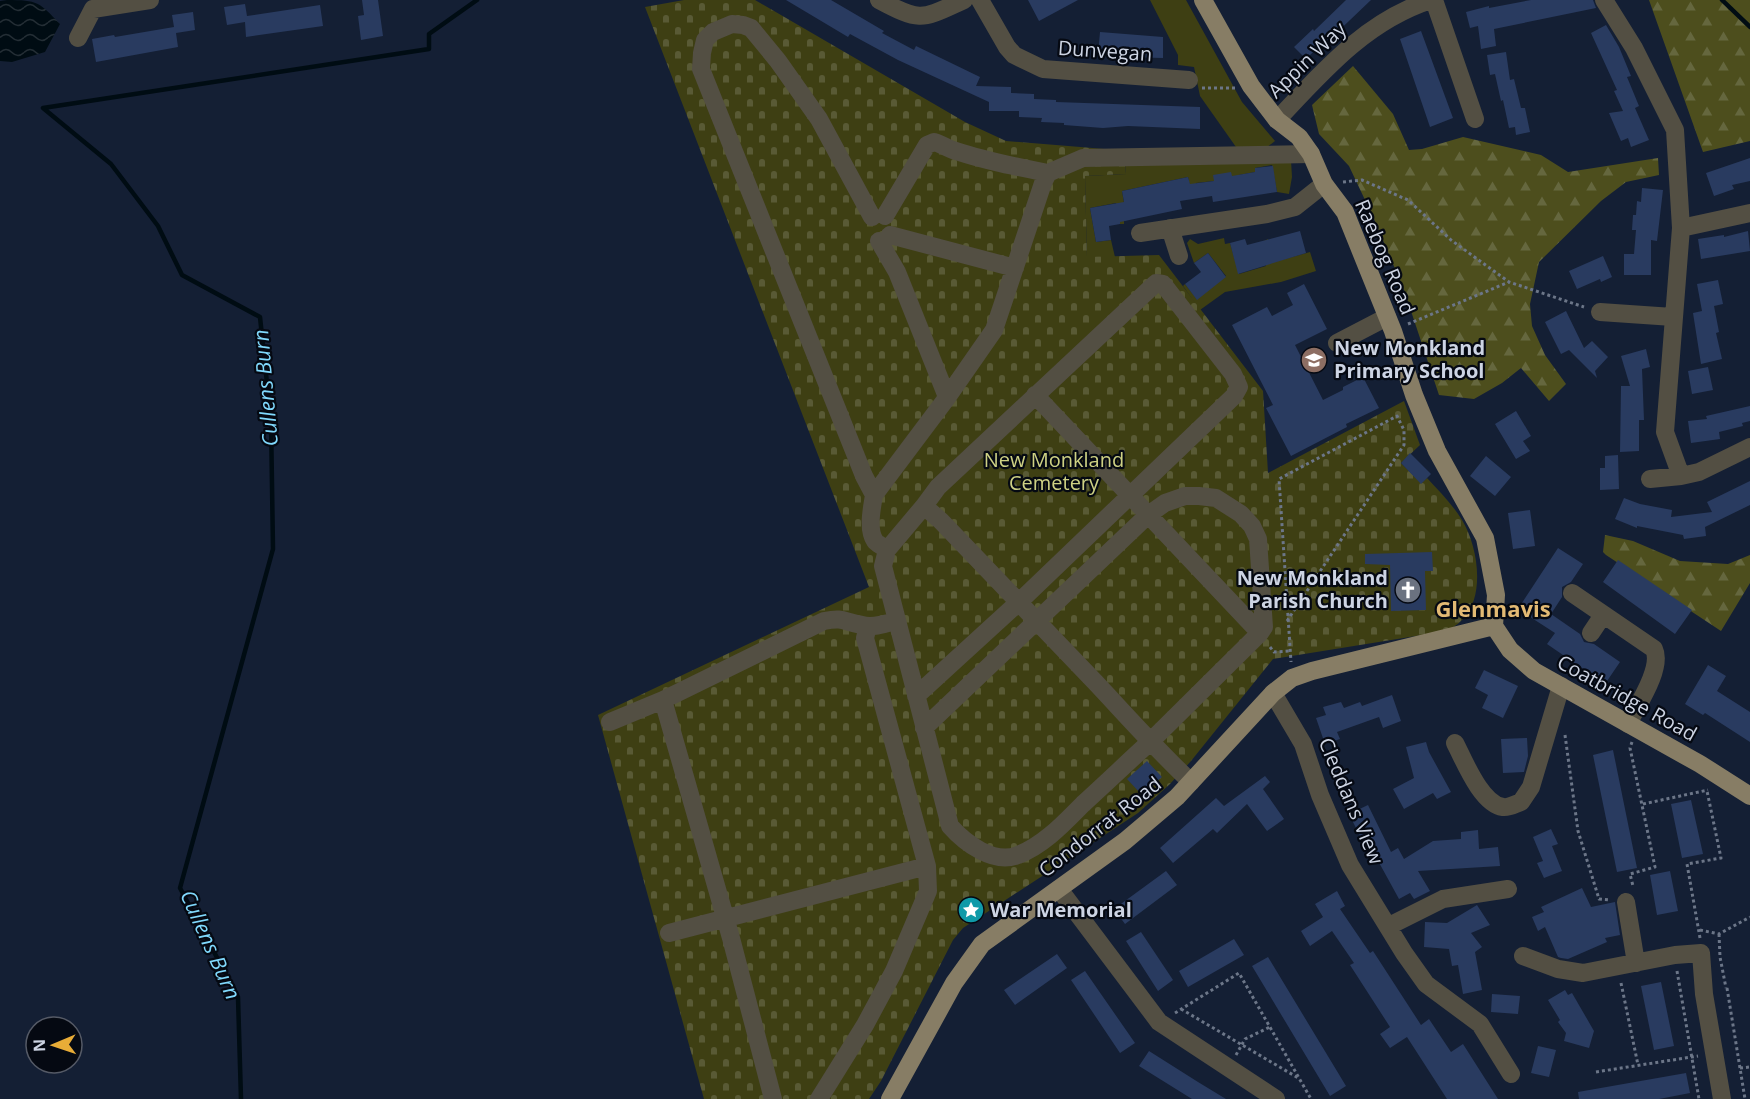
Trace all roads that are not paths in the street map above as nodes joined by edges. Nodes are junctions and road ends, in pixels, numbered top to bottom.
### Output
1 (150, 0) edge
2 (879, 0) edge
3 (964, 0) edge
4 (980, 0) edge
5 (1203, 0) edge
6 (1433, 0) edge
7 (1604, 0) edge
8 (86, 5) edge
9 (78, 38) dead end
10 (1189, 80) road end
11 (1475, 119) dead end
12 (1277, 120) junction
13 (1311, 153) junction
14 (1048, 173) junction
15 (1324, 184) junction
16 (1750, 213) edge
17 (879, 217) junction
18 (1170, 228) junction
19 (1681, 228) junction
20 (1140, 233) dead end
21 (885, 238) junction
22 (1179, 256) dead end
23 (1015, 268) junction
24 (1600, 312) road end
25 (1673, 317) junction
26 (1390, 324) junction
27 (1337, 343) dead end
28 (1035, 395) junction
29 (947, 397) junction
30 (1750, 447) edge
31 (1682, 476) junction
32 (1650, 479) dead end
33 (874, 495) junction
34 (1130, 496) junction
35 (924, 506) junction
36 (1148, 515) junction
37 (887, 550) junction
38 (1572, 593) dead end
39 (1019, 602) junction
40 (1603, 615) junction
41 (896, 621) junction
42 (1038, 622) junction
43 (868, 626) junction
44 (1494, 626) junction
45 (1260, 633) junction
46 (1591, 633) dead end
47 (1561, 686) junction
48 (1273, 693) junction
49 (916, 696) junction
50 (663, 700) junction
51 (610, 722) dead end
52 (1628, 724) junction
53 (924, 728) junction
54 (1150, 741) junction
55 (1455, 742) dead end
56 (1191, 782) junction
57 (1750, 796) edge
58 (927, 866) junction
59 (1059, 889) junction
60 (1508, 889) dead end
61 (1626, 902) road end
62 (725, 918) junction
63 (1389, 926) junction
64 (669, 933) dead end
65 (1523, 956) dead end
66 (1628, 964) junction
67 (1511, 1074) dead end
68 (773, 1099) edge
69 (819, 1099) edge
70 (890, 1099) edge
71 (1276, 1099) edge
72 (1722, 1099) edge

1 - 8 street
2 - 3 street
4 - 10 street, Dunvegan
5 - 12 main road, Raebog Road
6 - 11 street
6 - 12 street, Appin Way
7 - 19 street
8 - 9 street
12 - 13 main road, Raebog Road
13 - 14 street
13 - 15 main road, Raebog Road
14 - 17 street
14 - 23 street
15 - 18 street
15 - 26 main road, Raebog Road
16 - 19 street
17 - 21 street
17 - 33 street
18 - 20 street
18 - 22 street
19 - 25 street
21 - 23 street
21 - 29 street
23 - 29 street
24 - 25 street
25 - 31 street
26 - 27 street
26 - 44 main road, Raebog Road
28 - 34 street
28 - 34 street
28 - 35 street
29 - 33 street
30 - 31 street
31 - 32 street
33 - 37 street
34 - 36 street
34 - 39 street
35 - 37 street
35 - 39 street
36 - 42 street
36 - 45 street
36 - 45 street
37 - 41 street
38 - 40 street
39 - 42 street
39 - 49 street
40 - 46 street
40 - 52 street
41 - 43 street
41 - 49 street
42 - 53 street
42 - 54 street
43 - 50 street
43 - 58 street
44 - 47 main road, Coatbridge Road
44 - 48 main road, Condorrat Road
45 - 54 street
47 - 52 main road, Coatbridge Road
47 - 55 street
48 - 56 main road, Condorrat Road
48 - 63 street, Cleddans View
49 - 53 street
50 - 51 street
50 - 62 street
52 - 57 main road, Coatbridge Road
53 - 54 street
54 - 56 street
56 - 59 main road, Condorrat Road
58 - 62 street
58 - 69 street
59 - 70 main road, Condorrat Road
59 - 71 street
60 - 63 street
61 - 66 street
62 - 64 street
62 - 68 street
63 - 67 street, Cleddans View
65 - 66 street
66 - 72 street

